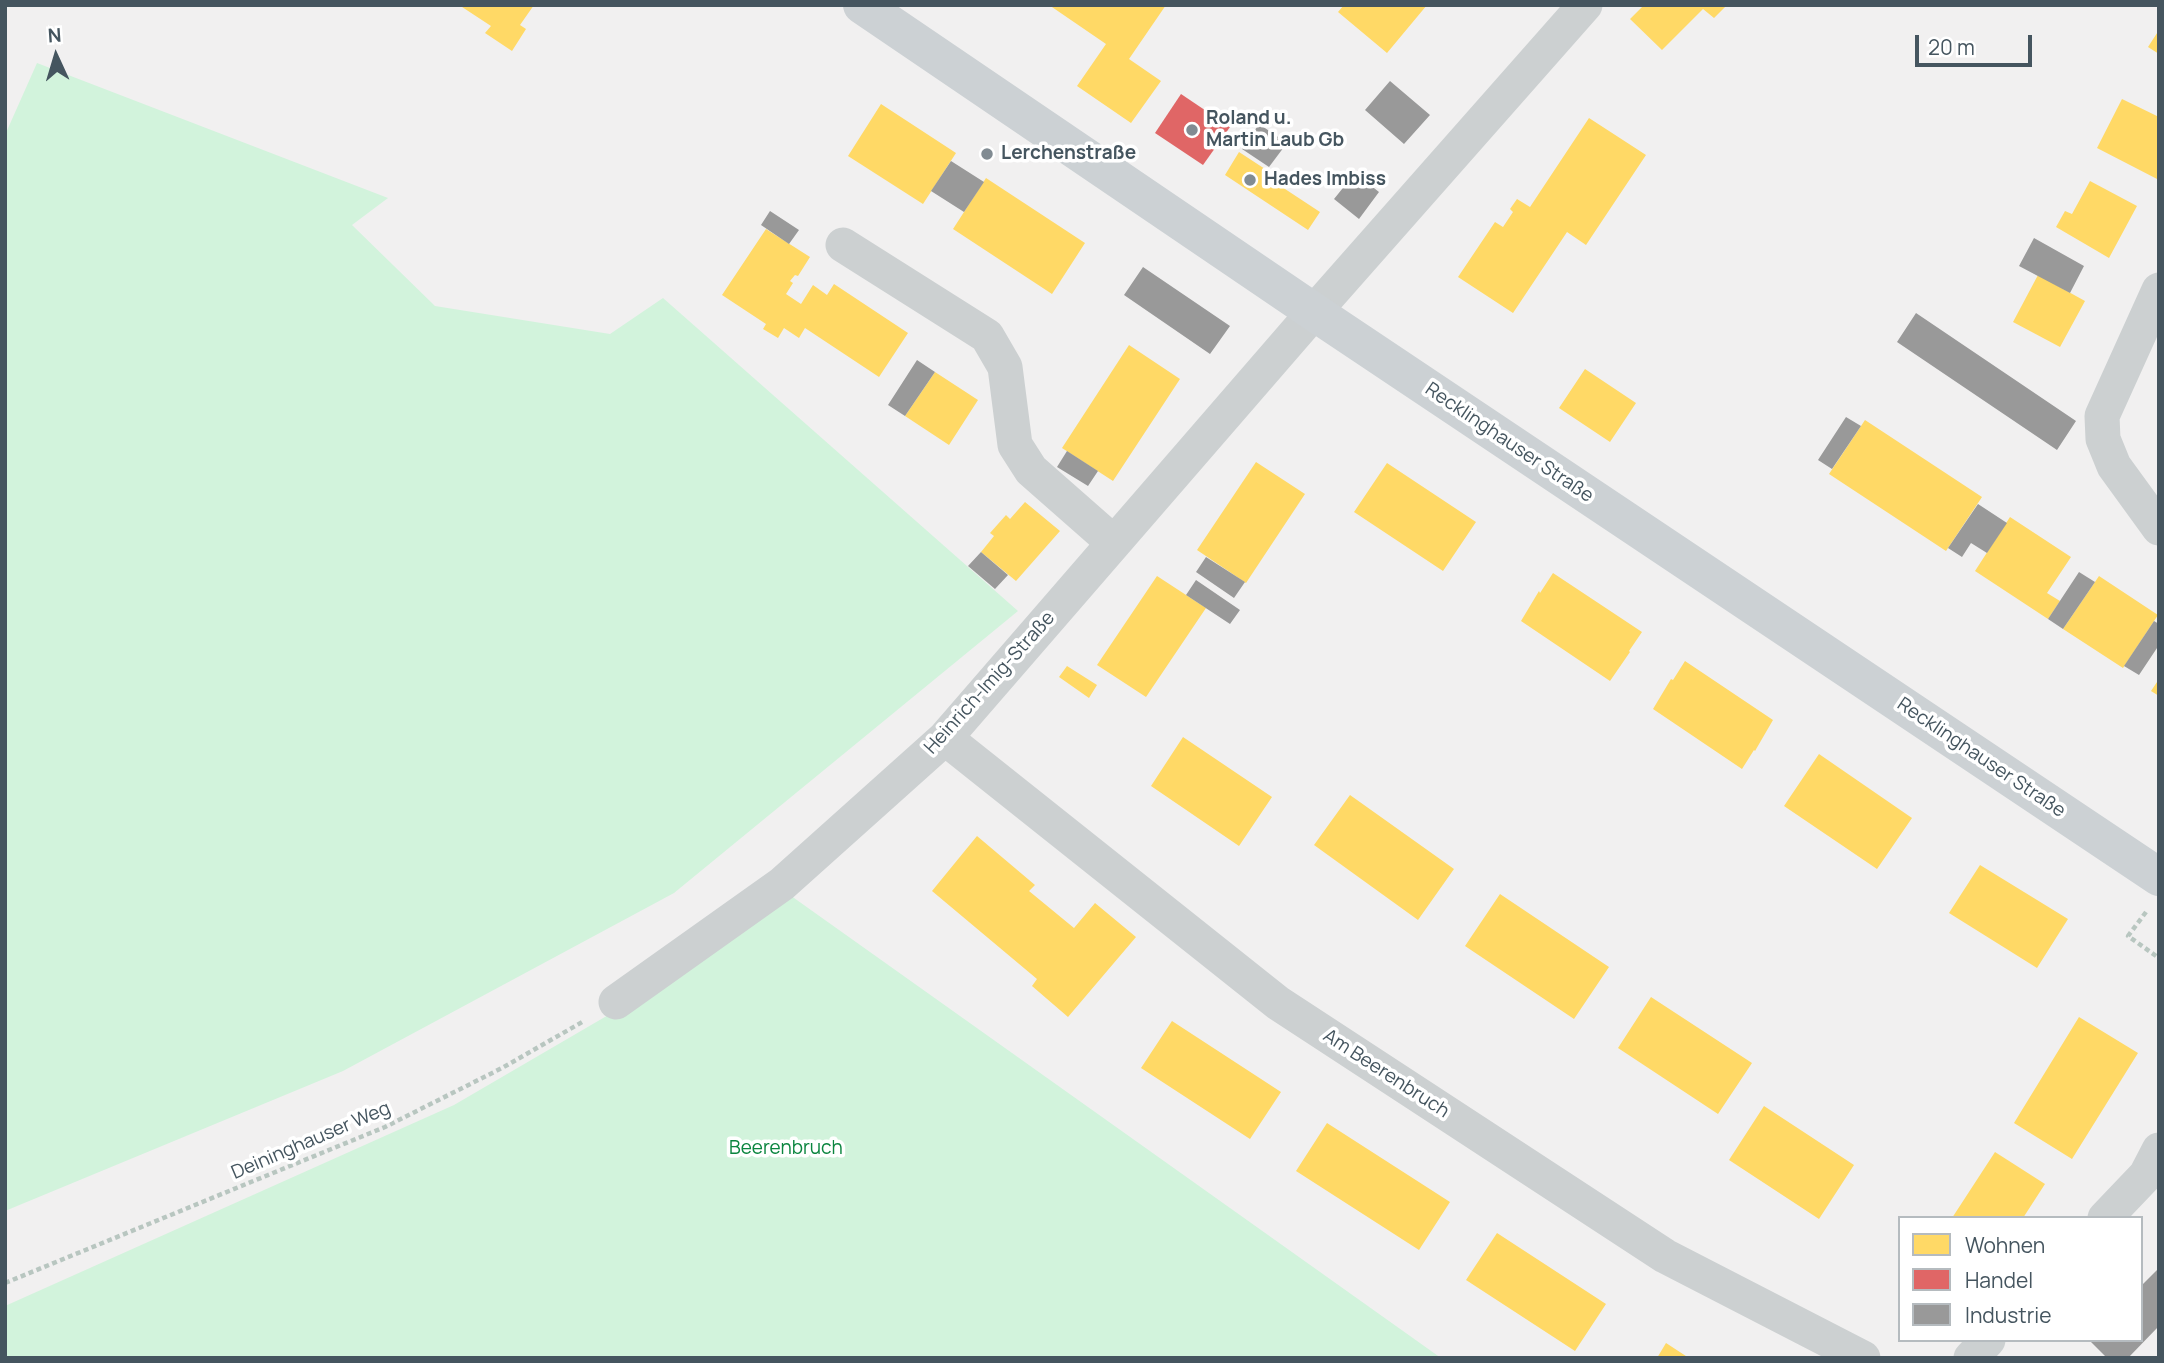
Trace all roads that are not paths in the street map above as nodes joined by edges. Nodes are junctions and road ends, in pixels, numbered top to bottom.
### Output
1 (862, 5) edge
2 (1585, 5) edge
3 (844, 245) dead end
4 (2159, 290) edge
5 (1314, 312) junction
6 (2159, 528) edge
7 (1114, 543) junction
8 (945, 738) junction
9 (2155, 890) edge
10 (616, 1002) road end
11 (2159, 1150) edge
12 (2107, 1216) edge
13 (1986, 1342) edge
14 (1863, 1358) edge
15 (1971, 1358) edge

1 - 5 main road, Recklinghauser Straße
2 - 5 street
3 - 7 street
4 - 6 street
5 - 7 street, Heinrich-Imig-Straße
5 - 9 main road, Recklinghauser Straße
7 - 8 street, Heinrich-Imig-Straße
8 - 10 street, Heinrich-Imig-Straße
8 - 14 street, Am Beerenbruch
11 - 12 street
13 - 15 street

